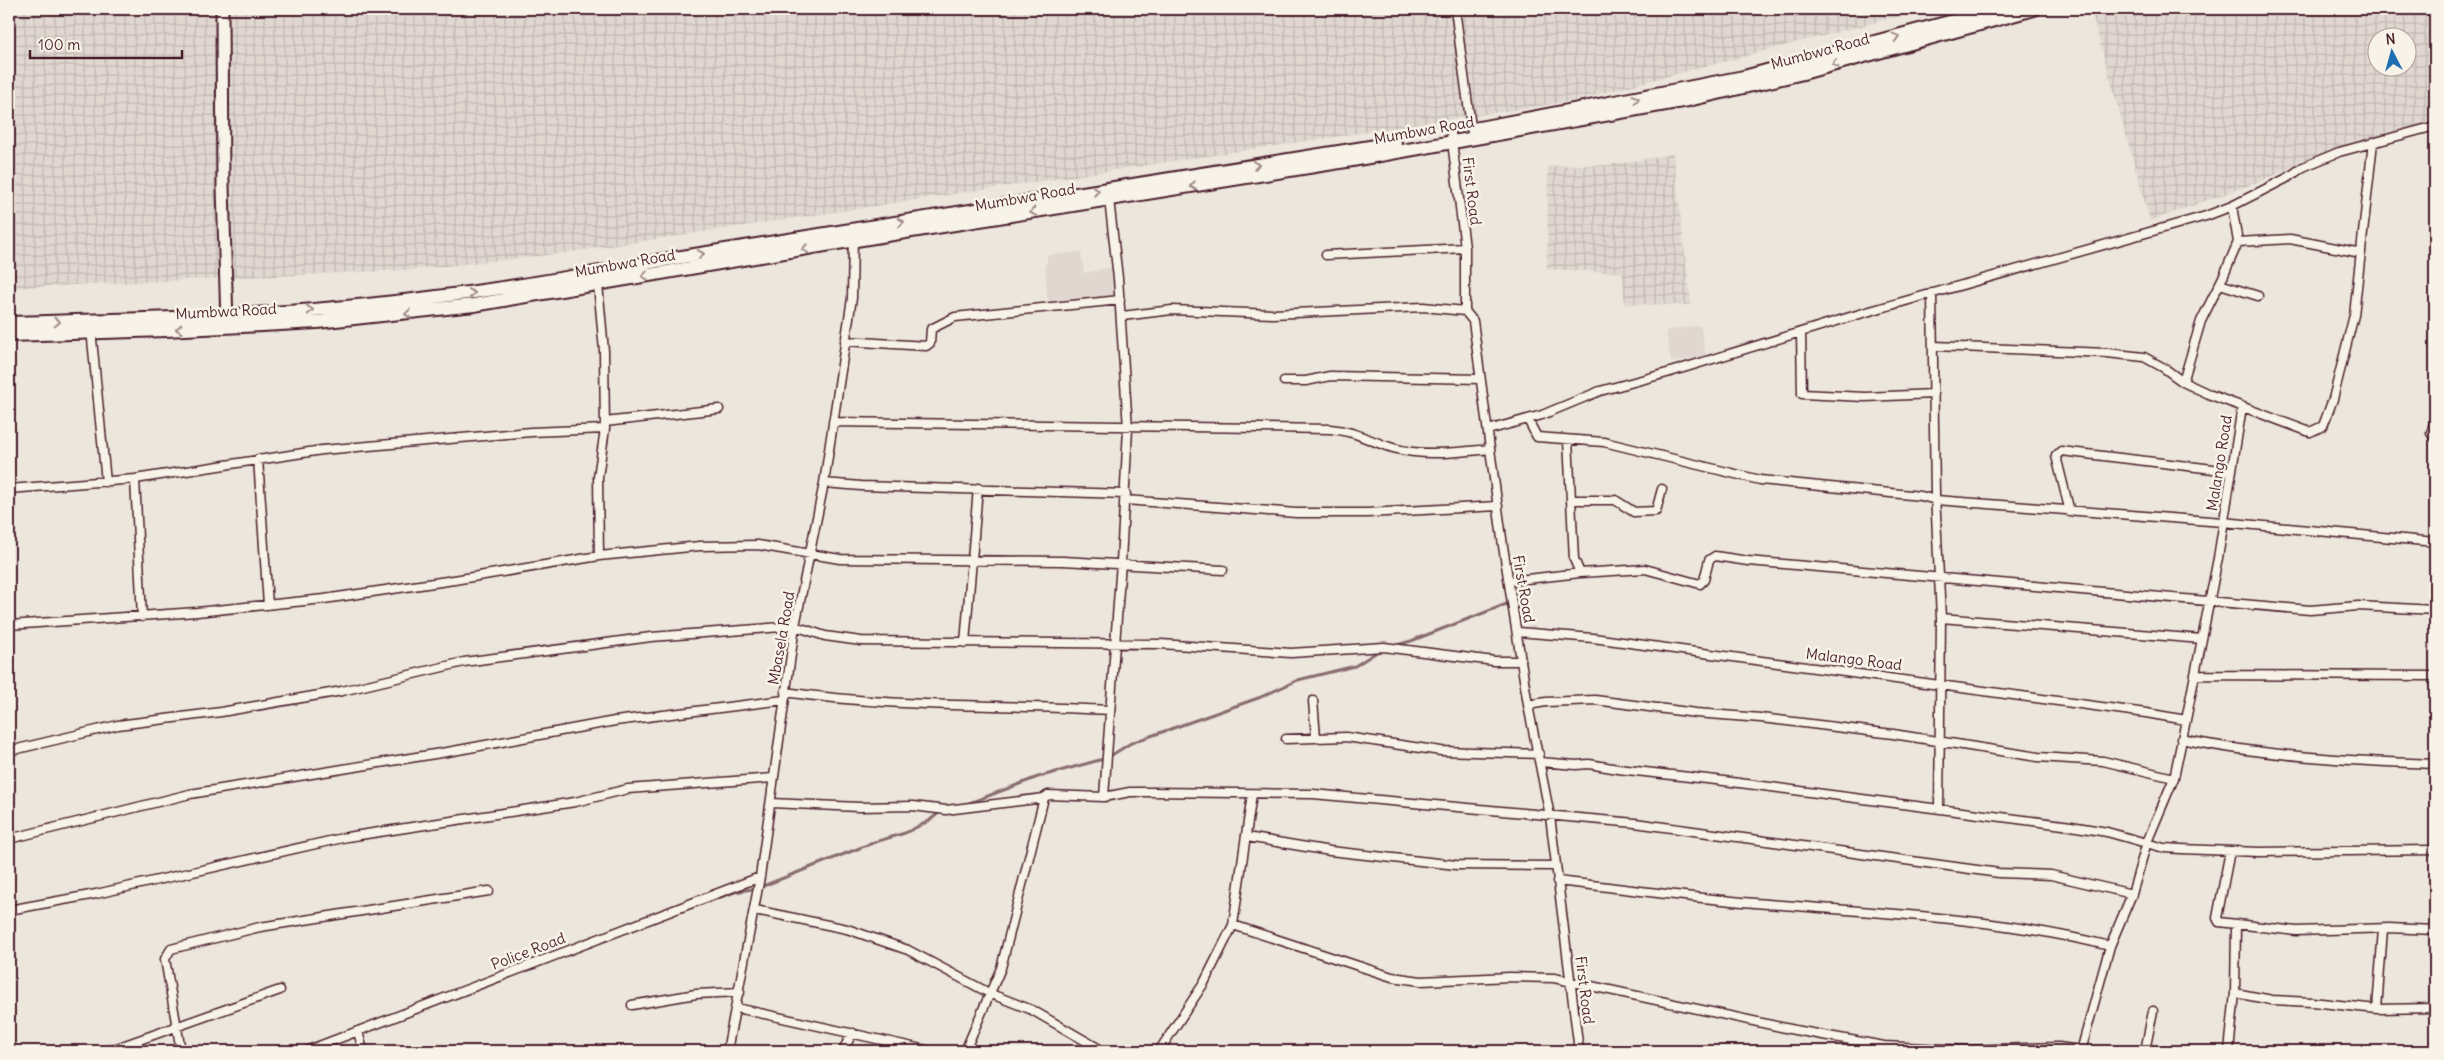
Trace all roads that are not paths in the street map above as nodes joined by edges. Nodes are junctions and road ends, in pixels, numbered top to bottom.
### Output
1 (222, 9) edge
2 (1455, 9) edge
3 (1998, 9) edge
4 (2034, 9) edge
5 (2435, 126) edge
6 (1472, 134) junction
7 (1451, 137) junction
8 (2373, 142) junction
9 (1109, 199) junction
10 (2232, 206) junction
11 (853, 235) junction
12 (2238, 242) junction
13 (1465, 248) junction
14 (2361, 253) junction
15 (1326, 255) dead end
16 (598, 284) junction
17 (2220, 284) junction
18 (1932, 293) junction
19 (2258, 296) dead end
20 (1120, 300) junction
21 (1465, 311) junction
22 (1122, 316) junction
23 (227, 322) junction
24 (9, 323) edge
25 (91, 327) junction
26 (1802, 332) junction
27 (9, 334) edge
28 (845, 341) junction
29 (1934, 346) junction
30 (1480, 378) junction
31 (1284, 381) dead end
32 (2183, 382) junction
33 (1934, 394) junction
34 (2242, 407) junction
35 (719, 409) dead end
36 (1528, 420) junction
37 (2435, 420) edge
38 (833, 422) junction
39 (605, 426) junction
40 (1128, 428) junction
41 (1488, 430) junction
42 (2435, 438) edge
43 (1568, 440) junction
44 (1490, 449) junction
45 (258, 459) junction
46 (2230, 471) junction
47 (135, 479) junction
48 (106, 482) junction
49 (824, 483) junction
50 (978, 488) junction
51 (9, 489) edge
52 (1662, 489) dead end
53 (1125, 497) junction
54 (1571, 500) junction
55 (1936, 500) junction
56 (1498, 506) junction
57 (2070, 512) junction
58 (2223, 522) junction
59 (2435, 542) edge
60 (810, 555) junction
61 (599, 556) junction
62 (972, 558) junction
63 (1121, 562) junction
64 (1223, 570) dead end
65 (1580, 573) junction
66 (1938, 577) junction
67 (1509, 581) junction
68 (2209, 600) junction
69 (268, 605) junction
70 (2435, 610) edge
71 (142, 617) junction
72 (1942, 618) junction
73 (9, 625) edge
74 (795, 626) junction
75 (1518, 632) junction
76 (2202, 640) junction
77 (964, 643) junction
78 (1115, 644) junction
79 (1521, 661) junction
80 (2195, 676) junction
81 (2435, 676) edge
82 (1940, 684) junction
83 (784, 696) junction
84 (1314, 701) dead end
85 (1528, 705) junction
86 (1110, 710) junction
87 (2186, 720) junction
88 (1316, 737) junction
89 (1286, 739) dead end
90 (2181, 739) junction
91 (1941, 743) junction
92 (9, 751) edge
93 (1539, 754) junction
94 (1540, 762) junction
95 (2435, 764) edge
96 (773, 778) junction
97 (2174, 778) junction
98 (1252, 794) junction
99 (1104, 797) junction
100 (1044, 798) junction
101 (771, 803) junction
102 (1939, 809) junction
103 (1550, 816) junction
104 (1247, 837) junction
105 (9, 839) edge
106 (2148, 842) junction
107 (2435, 850) edge
108 (2230, 851) junction
109 (1555, 866) junction
110 (760, 877) junction
111 (1557, 881) junction
112 (489, 892) dead end
113 (2132, 894) junction
114 (9, 910) edge
115 (755, 910) junction
116 (1233, 925) junction
117 (2236, 925) junction
118 (2383, 929) junction
119 (2435, 930) edge
120 (2110, 946) junction
121 (1570, 980) junction
122 (280, 990) dead end
123 (740, 992) junction
124 (2235, 993) junction
125 (991, 994) junction
126 (632, 1005) dead end
127 (737, 1008) junction
128 (2377, 1008) junction
129 (2435, 1008) edge
130 (2153, 1011) dead end
131 (176, 1029) junction
132 (358, 1031) junction
133 (853, 1033) junction
134 (2081, 1050) edge
135 (108, 1051) edge
136 (180, 1051) edge
137 (306, 1051) edge
138 (363, 1051) edge
139 (727, 1051) edge
140 (842, 1051) edge
141 (931, 1051) edge
142 (965, 1051) edge
143 (1104, 1051) edge
144 (1159, 1051) edge
145 (1579, 1051) edge
146 (2145, 1051) edge
147 (2229, 1051) edge

1 - 23 street
2 - 6 street
6 -> 3 main road, Mumbwa Road
4 -> 6 main road, Mumbwa Road
5 - 8 street
6 - 7 main road, Mumbwa Road
7 -> 9 main road, Mumbwa Road
11 -> 7 main road, Mumbwa Road
7 - 13 street, First Road
8 - 10 street
8 - 14 street
9 -> 11 main road, Mumbwa Road
9 - 20 street
10 - 12 street
10 - 18 street
11 -> 16 main road, Mumbwa Road
23 -> 11 main road, Mumbwa Road
11 - 28 street, Mbasela Road
12 - 14 street
12 - 17 street
13 - 15 street
13 - 21 street, First Road
14 - 34 street
16 -> 23 main road, Mumbwa Road
16 - 39 street
17 - 19 street
17 - 32 street
18 - 26 street
18 - 29 street
20 - 22 street
20 - 28 street
21 - 22 street
21 - 30 street, First Road
22 - 40 street
23 - 25 main road, Mumbwa Road
24 -> 25 main road, Mumbwa Road
25 - 27 main road, Mumbwa Road
25 - 48 street
26 - 33 street
26 - 36 street
28 - 38 street, Mbasela Road
29 - 32 street, Malango Road
29 - 33 street
30 - 31 street
30 - 41 street, First Road
32 - 34 street, Malango Road
33 - 55 street
34 - 46 street, Malango Road
35 - 39 street
36 - 41 street
36 - 43 street
37 - 42 street
38 - 40 street
38 - 49 street, Mbasela Road
39 - 45 street
39 - 61 street
40 - 44 street
40 - 53 street
41 - 44 street, First Road
43 - 54 street
43 - 55 street
44 - 56 street, First Road
45 - 47 street
45 - 69 street
46 - 57 street
46 - 58 street, Malango Road
47 - 48 street
47 - 71 street
48 - 51 street
49 - 50 street
49 - 60 street, Mbasela Road
50 - 53 street
50 - 62 street
52 - 54 street
53 - 56 street
53 - 63 street
54 - 65 street
55 - 57 street
55 - 66 street
56 - 67 street, First Road
57 - 58 street
58 - 59 street
58 - 68 street, Malango Road
60 - 61 street
60 - 62 street
60 - 74 street, Mbasela Road
61 - 69 street
62 - 63 street
62 - 77 street
63 - 64 street
63 - 78 street
65 - 66 street
65 - 67 street
66 - 68 street
66 - 72 street
67 - 75 street, First Road
68 - 70 street
68 - 76 street, Malango Road
69 - 71 street
71 - 73 street
72 - 76 street
72 - 82 street
74 - 77 street
74 - 83 street, Mbasela Road
74 - 92 street
75 - 79 street, First Road
75 - 82 street, Malango Road
76 - 80 street, Malango Road
77 - 78 street
78 - 79 street
78 - 86 street
79 - 85 street, First Road
80 - 81 street
80 - 87 street, Malango Road
82 - 87 street, Malango Road
82 - 91 street
83 - 86 street
83 - 96 street, Mbasela Road
83 - 105 street
84 - 88 street
85 - 91 street
85 - 93 street, First Road
86 - 99 street
87 - 90 street, Malango Road
88 - 89 street
88 - 93 street
90 - 95 street
90 - 97 street, Malango Road
91 - 97 street
91 - 102 street
93 - 94 street, First Road
94 - 102 street
94 - 103 street, First Road
96 - 101 street, Mbasela Road
96 - 114 street
97 - 106 street, Malango Road
98 - 99 street
98 - 103 street
98 - 104 street
99 - 100 street
100 - 101 street
100 - 125 street
101 - 110 street, Mbasela Road
102 - 106 street
103 - 109 street, First Road
103 - 113 street
104 - 109 street
104 - 116 street
106 - 108 street
106 - 113 street, Malango Road
107 - 108 street
108 - 117 street
109 - 111 street, First Road
110 - 115 street, Mbasela Road
110 - 132 street, Police Road
111 - 120 street
111 - 121 street, First Road
112 - 131 street
113 - 120 street, Malango Road
115 - 123 street, Mbasela Road
115 - 125 street
116 - 121 street
116 - 144 street
117 - 118 street
117 - 124 street
118 - 119 street
118 - 128 street
120 - 134 street, Malango Road
121 - 134 street
121 - 145 street, First Road
122 - 131 street
123 - 126 street
123 - 127 street, Mbasela Road
124 - 128 street
124 - 147 street
125 - 142 street
125 - 143 street
127 - 133 street
127 - 139 street, Mbasela Road
128 - 129 street
130 - 146 street
131 - 135 street
131 - 136 street
132 - 137 street, Police Road
132 - 138 street
133 - 140 street
133 - 141 street

